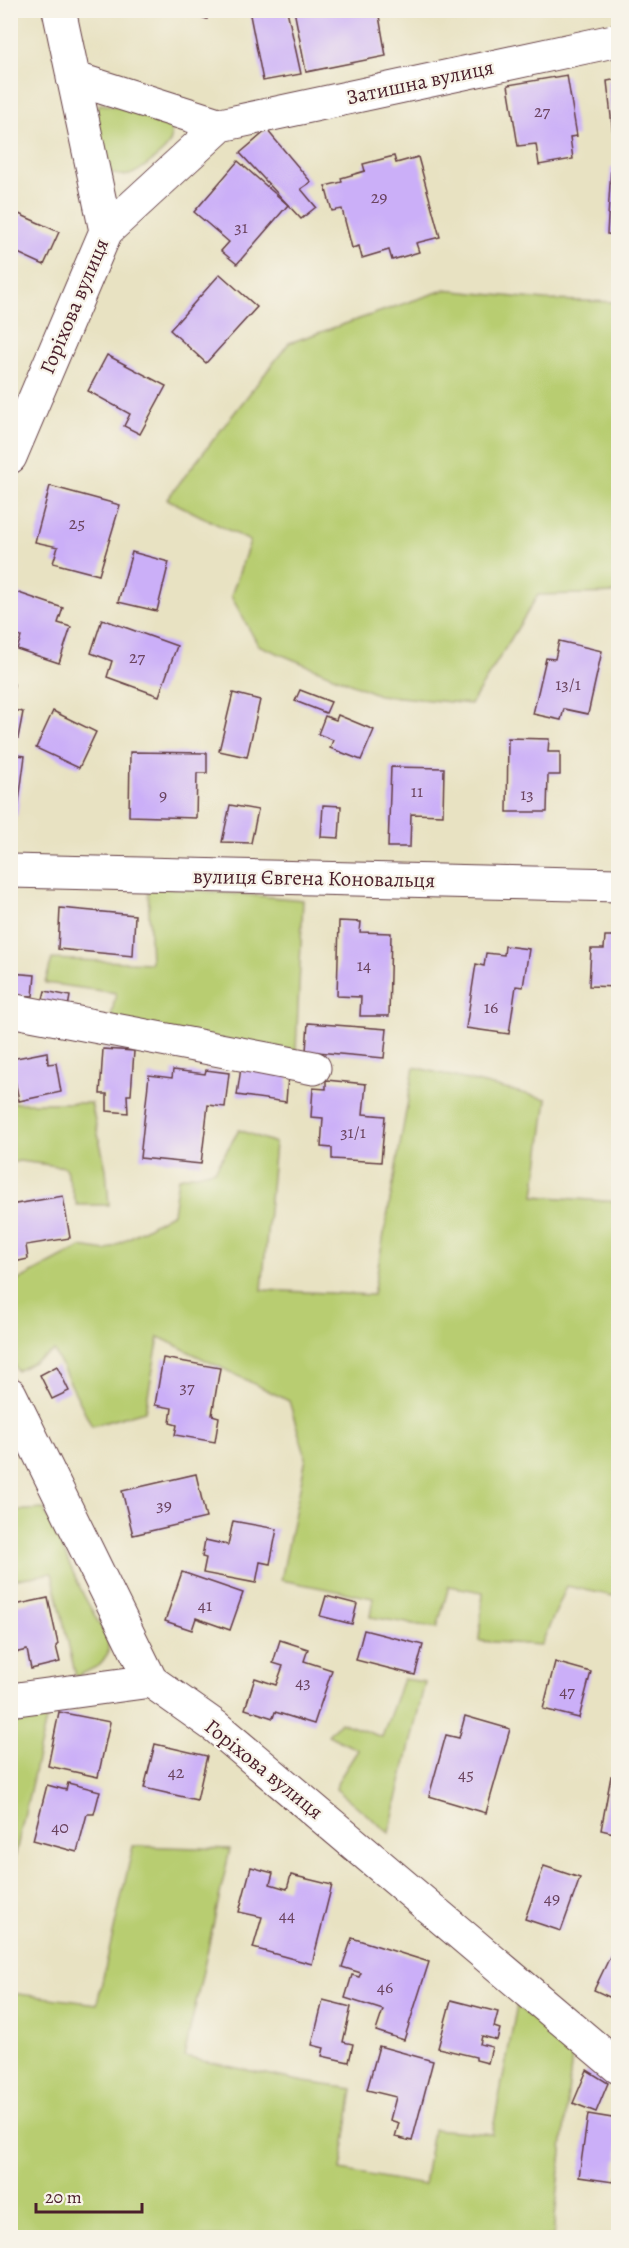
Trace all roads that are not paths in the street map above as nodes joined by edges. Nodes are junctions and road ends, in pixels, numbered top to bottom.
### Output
1 (59, 10) edge
2 (618, 40) edge
3 (73, 78) junction
4 (221, 125) junction
5 (106, 231) junction
6 (10, 457) edge
7 (10, 871) edge
8 (618, 885) edge
9 (10, 1010) edge
10 (314, 1068) dead end
11 (10, 1394) edge
12 (151, 1681) junction
13 (10, 1700) edge
14 (618, 2067) edge

1 - 3 street, Горіхова вулиця
2 - 4 street, Затишна вулиця
3 - 4 street, Затишна вулиця
3 - 5 street, Горіхова вулиця
4 - 5 street
5 - 6 street, Горіхова вулиця
7 - 8 street, вулиця Євгена Коновальця
9 - 10 street
11 - 12 street, Горіхова вулиця
12 - 13 street
12 - 14 street, Горіхова вулиця

